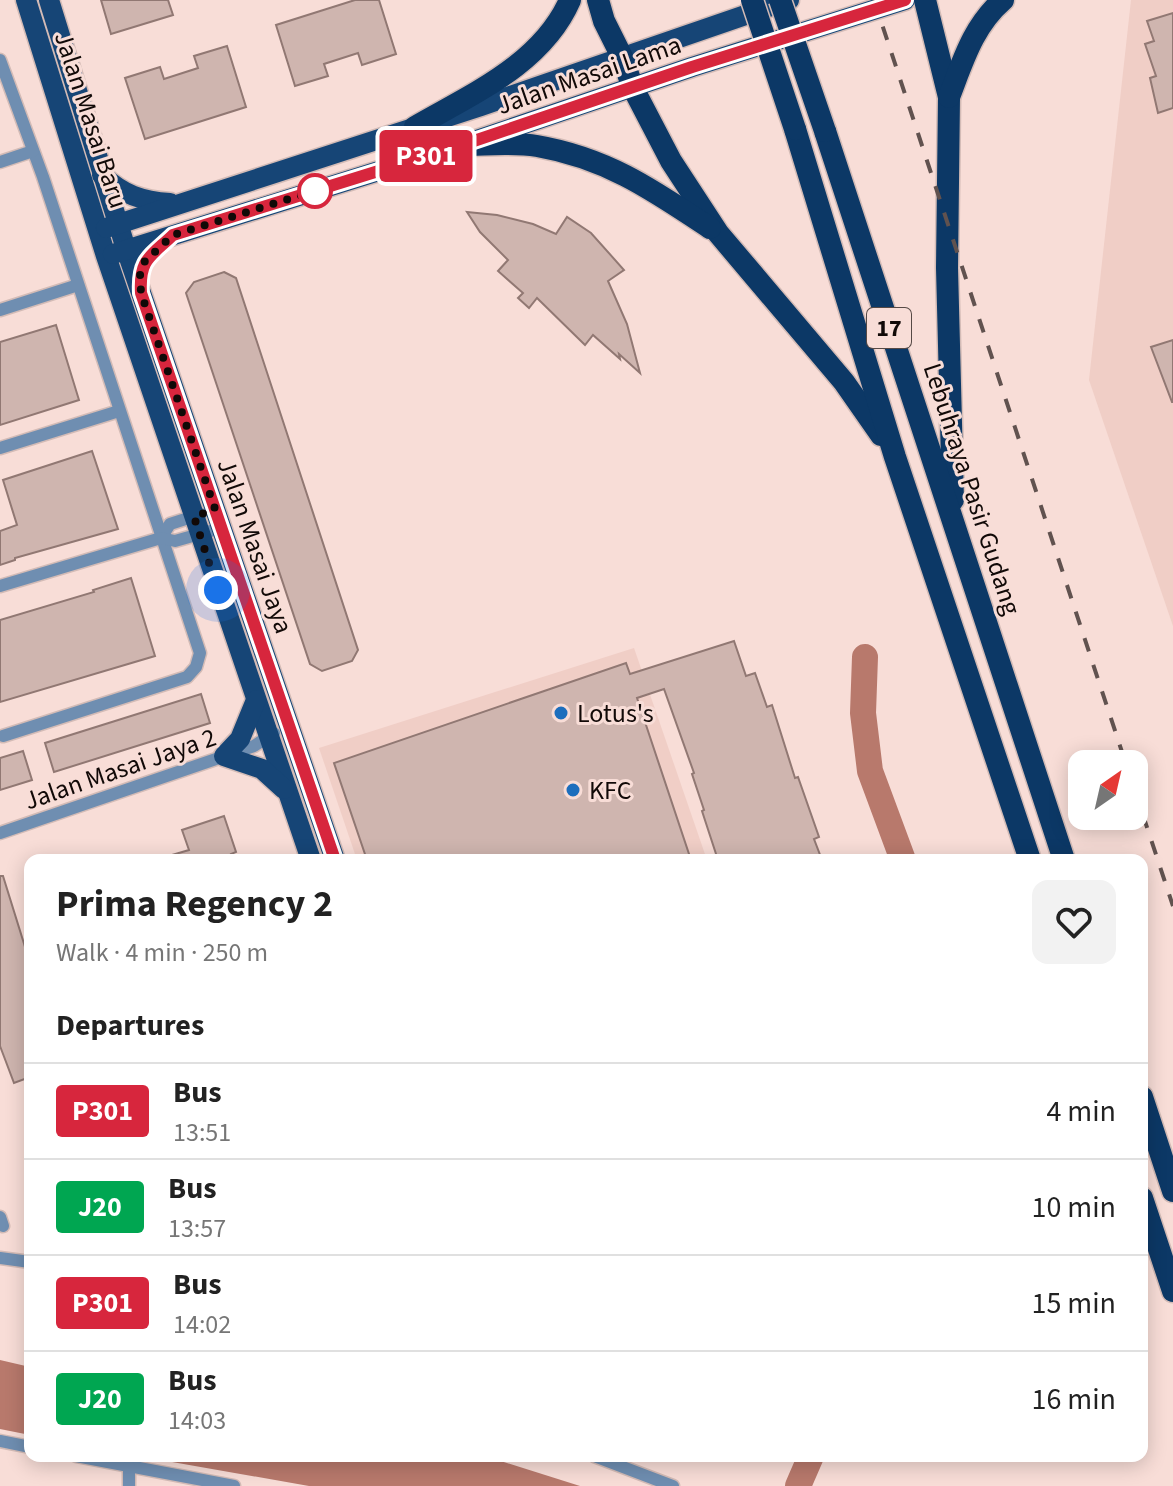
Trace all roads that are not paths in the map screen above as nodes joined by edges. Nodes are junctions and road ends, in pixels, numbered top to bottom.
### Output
1 (26, 0) edge
2 (49, 0) edge
3 (570, 0) edge
4 (598, 0) edge
5 (752, 0) edge
6 (780, 0) edge
7 (789, 0) edge
8 (905, 0) edge
9 (925, 0) edge
10 (1003, 0) edge
11 (622, 57) junction
12 (0, 60) edge
13 (633, 88) junction
14 (949, 97) junction
15 (415, 127) junction
16 (462, 145) junction
17 (33, 151) junction
18 (0, 162) edge
19 (102, 175) junction
20 (174, 204) junction
21 (108, 227) junction
22 (718, 233) junction
23 (173, 235) junction
24 (126, 249) junction
25 (106, 256) junction
26 (78, 285) junction
27 (141, 293) junction
28 (0, 310) edge
29 (119, 411) junction
30 (0, 448) edge
31 (895, 457) junction
32 (218, 519) junction
33 (196, 525) junction
34 (954, 525) junction
35 (161, 538) junction
36 (0, 586) edge
37 (256, 700) junction
38 (3, 736) dead end
39 (292, 736) junction
40 (265, 744) junction
41 (224, 756) junction
42 (287, 792) junction
43 (0, 833) edge
44 (309, 854) edge
45 (333, 854) edge
46 (1028, 854) edge
47 (1062, 854) edge
48 (1148, 1115) edge
49 (1173, 1191) edge
50 (1148, 1216) edge
51 (0, 1258) edge
52 (24, 1261) edge
53 (1173, 1291) edge
54 (0, 1441) edge
55 (24, 1446) edge
56 (105, 1462) edge
57 (610, 1462) edge
58 (129, 1467) junction
59 (129, 1486) edge
60 (234, 1486) edge
61 (673, 1486) edge

1 - 21 main road, Jalan Masai Baru
2 - 19 main road, Jalan Masai Baru
3 - 15 highway
4 - 11 highway
5 - 31 highway, 17, bridge
6 - 34 highway, Lebuhraya Pasir Gudang / 17, bridge
7 - 11 main road, Jalan Masai Lama
8 - 13 main road, Jalan Masai Lama
9 - 14 highway
10 - 14 highway
11 - 13 highway
11 - 15 main road, Jalan Masai Lama
12 - 17 street
13 - 16 main road, Jalan Masai Lama
13 - 22 highway
14 - 34 highway
15 - 20 main road, Jalan Masai Lama
16 - 22 highway
16 - 23 main road, Jalan Masai Lama
17 - 18 street
17 - 26 street
19 - 20 main road
19 - 21 main road, Jalan Masai Baru
20 - 21 main road, Jalan Masai Lama
21 - 24 main road, Jalan Masai Baru
21 - 25 main road, Jalan Masai Baru
22 - 31 highway
23 - 24 main road, Jalan Masai Lama
23 - 27 main road
24 - 25 main road, Jalan Masai Lama
24 - 27 main road, Jalan Masai Jaya
25 - 33 main road, Jalan Masai Jaya
26 - 28 street
26 - 29 street
27 - 32 main road, Jalan Masai Jaya
29 - 30 street
29 - 35 street
31 - 46 highway, 17
32 - 33 street
32 - 33 street
32 - 39 main road, Jalan Masai Jaya
33 - 35 street
33 - 35 street
33 - 37 main road, Jalan Masai Jaya
34 - 47 highway, Lebuhraya Pasir Gudang / 17
35 - 36 street
35 - 38 street
37 - 40 main road, Jalan Masai Jaya
37 - 41 main road
39 - 40 street, Jalan Masai Jaya 2
39 - 45 main road, Jalan Masai Jaya
40 - 41 street, Jalan Masai Jaya 2
40 - 42 main road, Jalan Masai Jaya
41 - 42 main road
41 - 43 street, Jalan Masai Jaya 2
42 - 44 main road, Jalan Masai Jaya
48 - 49 highway
50 - 53 highway
51 - 52 street
54 - 55 street
56 - 58 street
57 - 61 street
58 - 59 street
58 - 60 street

